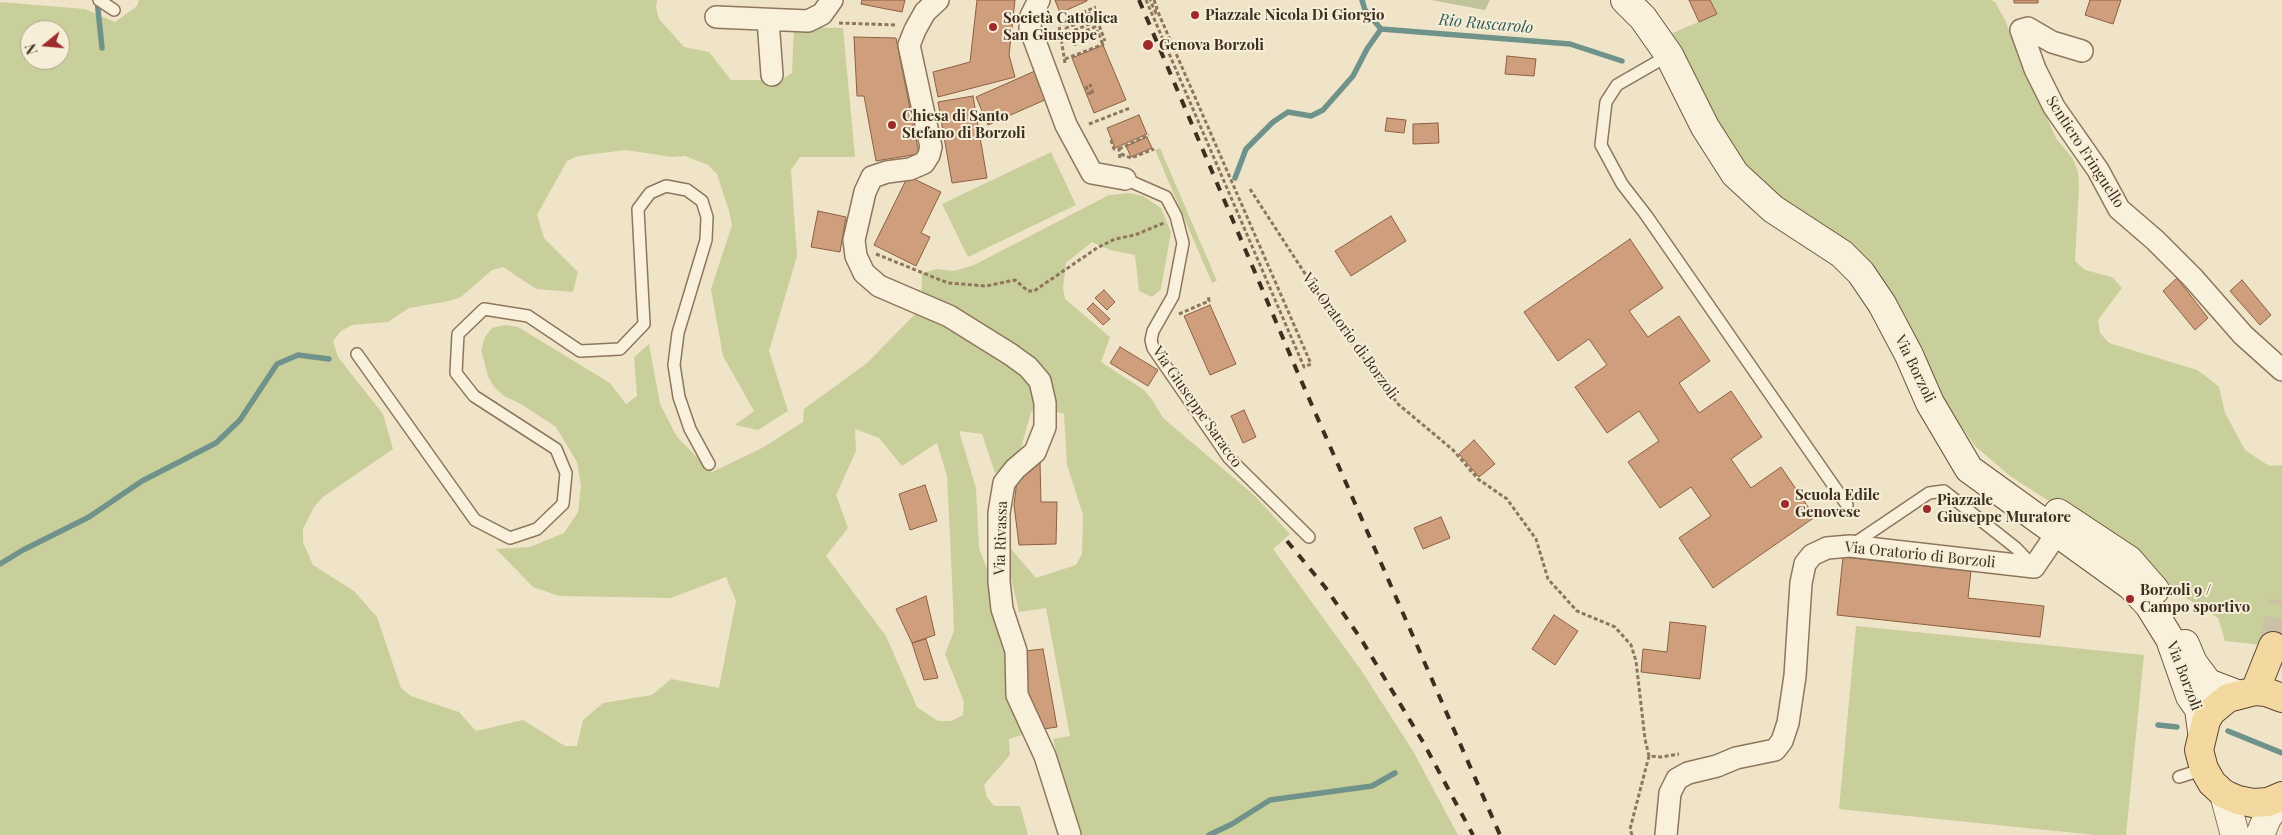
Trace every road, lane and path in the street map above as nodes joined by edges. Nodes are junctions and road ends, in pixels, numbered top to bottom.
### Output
1 (99, 0) edge
2 (832, 0) edge
3 (1039, 0) edge
4 (1146, 0) edge
5 (1152, 0) edge
6 (1625, 0) edge
7 (1096, 7) dead end
8 (114, 10) dead end
9 (927, 10) edge
10 (1095, 15) dead end
11 (716, 17) dead end
12 (768, 20) junction
13 (1097, 20) dead end
14 (808, 21) junction
15 (1104, 43) junction
16 (1063, 48) dead end
17 (2082, 51) dead end
18 (1669, 55) junction
19 (1065, 59) dead end
20 (772, 75) dead end
21 (1090, 84) dead end
22 (1086, 86) dead end
23 (1130, 108) dead end
24 (1089, 124) dead end
25 (1148, 135) dead end
26 (1154, 149) dead end
27 (1126, 179) joint
28 (1250, 189) dead end
29 (1169, 221) dead end
30 (856, 256) junction
31 (1208, 295) dead end
32 (1158, 324) junction
33 (357, 354) dead end
34 (2282, 370) edge
35 (709, 464) dead end
36 (1847, 505) dead end
37 (2062, 526) junction
38 (1309, 537) dead end
39 (1850, 546) junction
40 (2034, 567) junction
41 (2282, 685) edge
42 (2246, 692) junction
43 (2282, 698) edge
44 (2202, 731) junction
45 (1688, 753) dead end
46 (1649, 756) junction
47 (2224, 794) junction
48 (2282, 797) edge
49 (1070, 835) edge
50 (1632, 835) edge
51 (1666, 835) edge
52 (2235, 835) edge
53 (2260, 835) edge

1 - 8 lane
2 - 14 street
3 - 27 street, Via Giuseppe Saracco
4 - 5 path
6 - 18 main road, Via Borzoli
7 - 16 path
9 - 14 path
9 - 30 street
10 - 15 path
11 - 12 street
12 - 14 street
12 - 20 street
13 - 15 path
15 - 19 path
17 - 34 street, Sentiero Fringuello
18 - 36 lane
18 - 37 main road, Via Borzoli
21 - 22 path
23 - 24 path
25 - 26 path
27 - 32 lane, Via Giuseppe Saracco
28 - 46 path, Via Oratorio di Borzoli
29 - 30 path
30 - 49 street, Via Rivassa
31 - 32 path
32 - 38 lane, Via Giuseppe Saracco
33 - 35 lane
37 - 40 street
37 - 42 main road
37 - 44 main road, Via Borzoli
39 - 40 street, Via Oratorio di Borzoli
39 - 40 lane
39 - 51 street, Via Oratorio di Borzoli
41 - 42 main road
42 - 43 main road
42 - 44 main road, Via Borzoli
44 - 47 main road, Via Borzoli
45 - 46 path
46 - 50 path
47 - 48 main road
47 - 52 main road
48 - 53 main road

